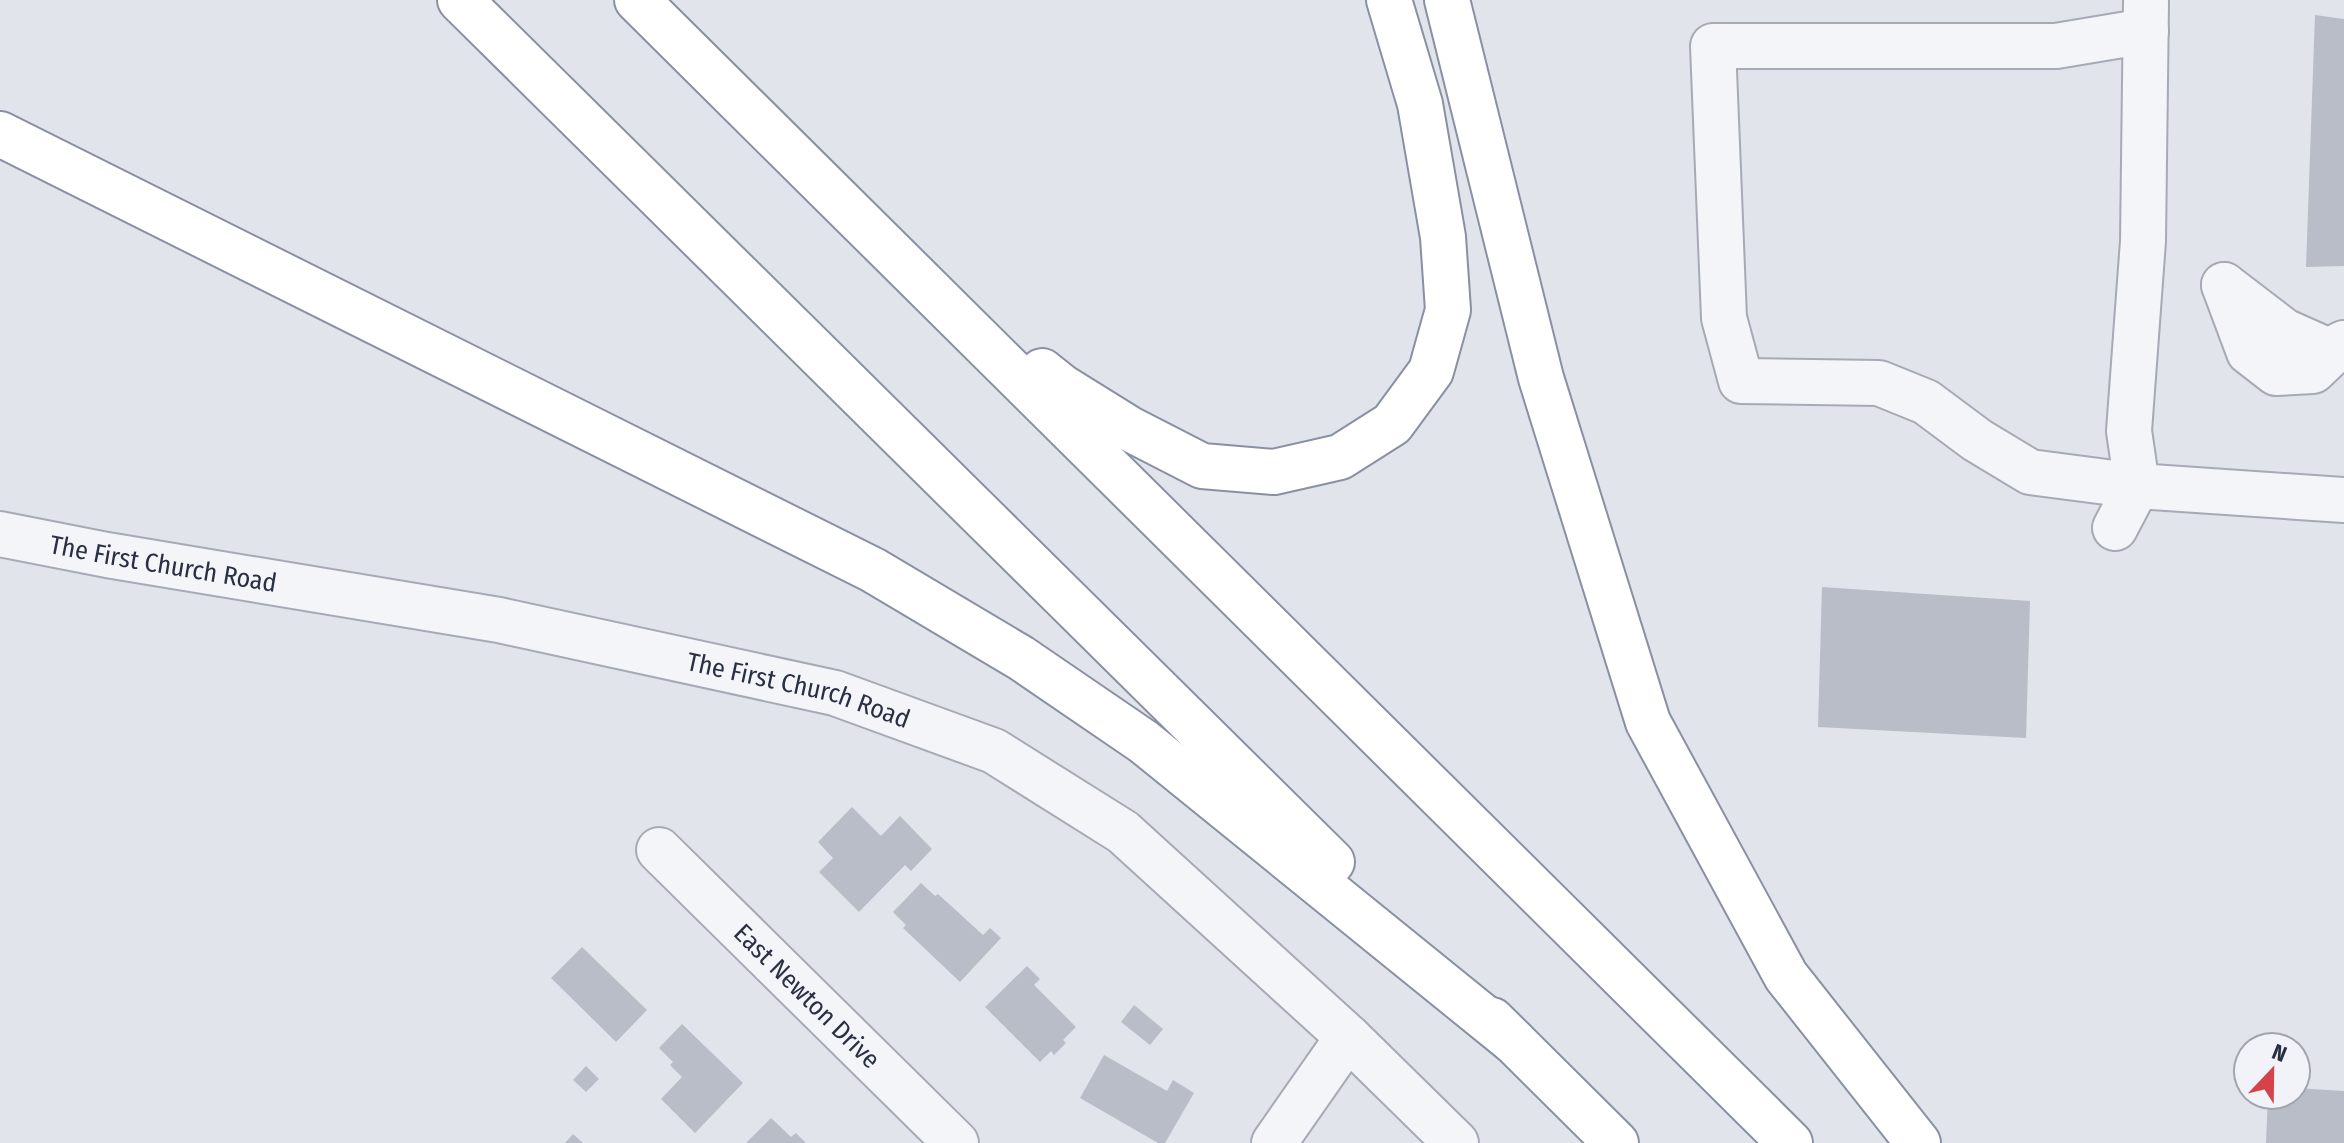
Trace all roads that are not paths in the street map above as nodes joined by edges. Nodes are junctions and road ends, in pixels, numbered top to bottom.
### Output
1 (460, 0) edge
2 (637, 0) edge
3 (1389, 0) edge
4 (1447, 0) edge
5 (2146, 15) edge
6 (0, 134) edge
7 (864, 222) junction
8 (2224, 285) dead end
9 (2342, 344) edge
10 (2137, 486) junction
11 (2344, 500) edge
12 (2115, 528) dead end
13 (0, 534) edge
14 (659, 850) dead end
15 (1348, 1037) junction
16 (1513, 1041) junction
17 (956, 1143) edge
18 (1274, 1143) edge
19 (1456, 1143) edge
20 (1616, 1143) edge
21 (1790, 1143) edge
22 (1918, 1143) edge

1 - 16 highway
2 - 7 highway
3 - 7 highway
4 - 22 highway
5 - 10 street
5 - 10 street
6 - 16 highway
7 - 21 highway
8 - 9 street
10 - 11 street
10 - 12 street
13 - 15 street, The First Church Road
14 - 17 street, East Newton Drive
15 - 18 street
15 - 19 street, The First Church Road
16 - 20 highway

